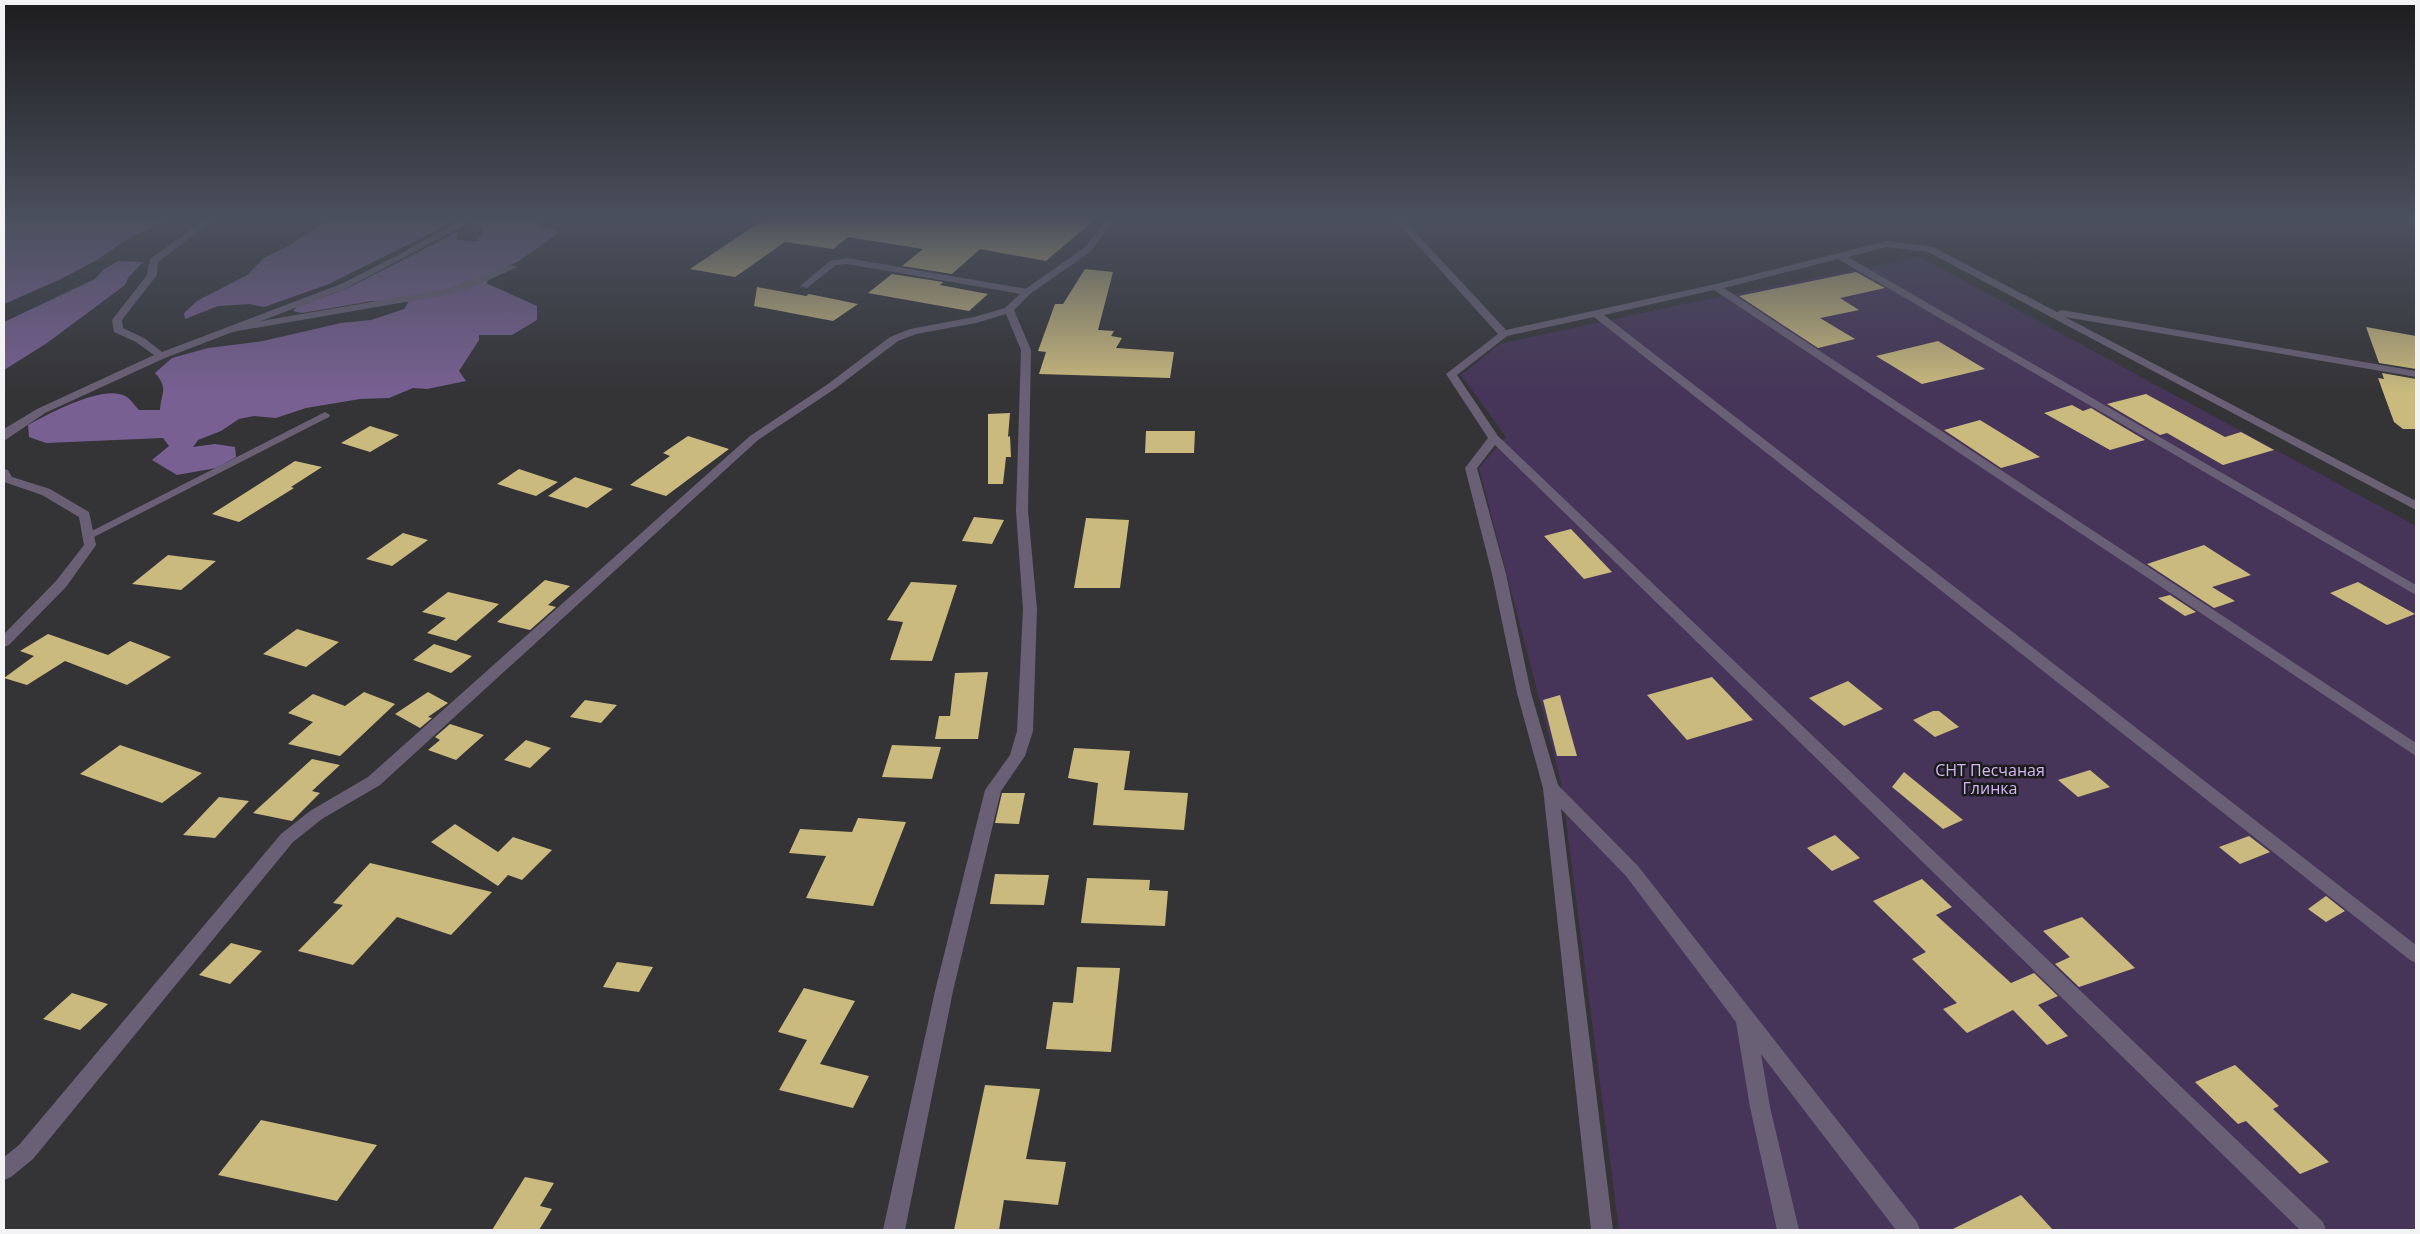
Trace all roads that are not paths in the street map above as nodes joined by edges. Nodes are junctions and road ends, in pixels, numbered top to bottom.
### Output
1 (150, 278) edge
2 (361, 278) edge
3 (488, 278) edge
4 (815, 278) edge
5 (943, 278) edge
6 (1048, 278) edge
7 (1452, 278) edge
8 (1754, 278) edge
9 (1877, 278) edge
10 (1984, 278) edge
11 (804, 286) dead end
12 (1716, 287) junction
13 (1027, 292) junction
14 (1010, 310) junction
15 (2048, 311) junction
16 (1597, 314) junction
17 (232, 329) junction
18 (1504, 334) junction
19 (161, 356) junction
20 (2416, 374) edge
21 (325, 415) dead end
22 (5, 435) edge
23 (1494, 438) junction
24 (4, 473) edge
25 (2416, 506) edge
26 (88, 536) junction
27 (2416, 591) edge
28 (4, 642) edge
29 (2416, 750) edge
30 (1551, 788) junction
31 (2416, 955) edge
32 (1744, 1019) junction
33 (4, 1170) edge
34 (894, 1230) edge
35 (1602, 1230) edge
36 (1788, 1230) edge
37 (1909, 1230) edge
38 (2315, 1230) edge

1 - 19 street
2 - 17 street
3 - 17 lane
4 - 11 lane
5 - 13 lane
6 - 13 street
7 - 18 street
8 - 12 street
9 - 27 street
10 - 15 street
12 - 16 street
12 - 29 street
13 - 14 street
14 - 33 street
14 - 34 street
15 - 20 street
15 - 25 street
16 - 18 street
16 - 31 street
17 - 19 street
18 - 23 street
19 - 22 street
21 - 26 lane
23 - 30 street
23 - 38 street
24 - 26 street
26 - 28 street
30 - 32 street
30 - 35 street
32 - 36 street
32 - 37 street

